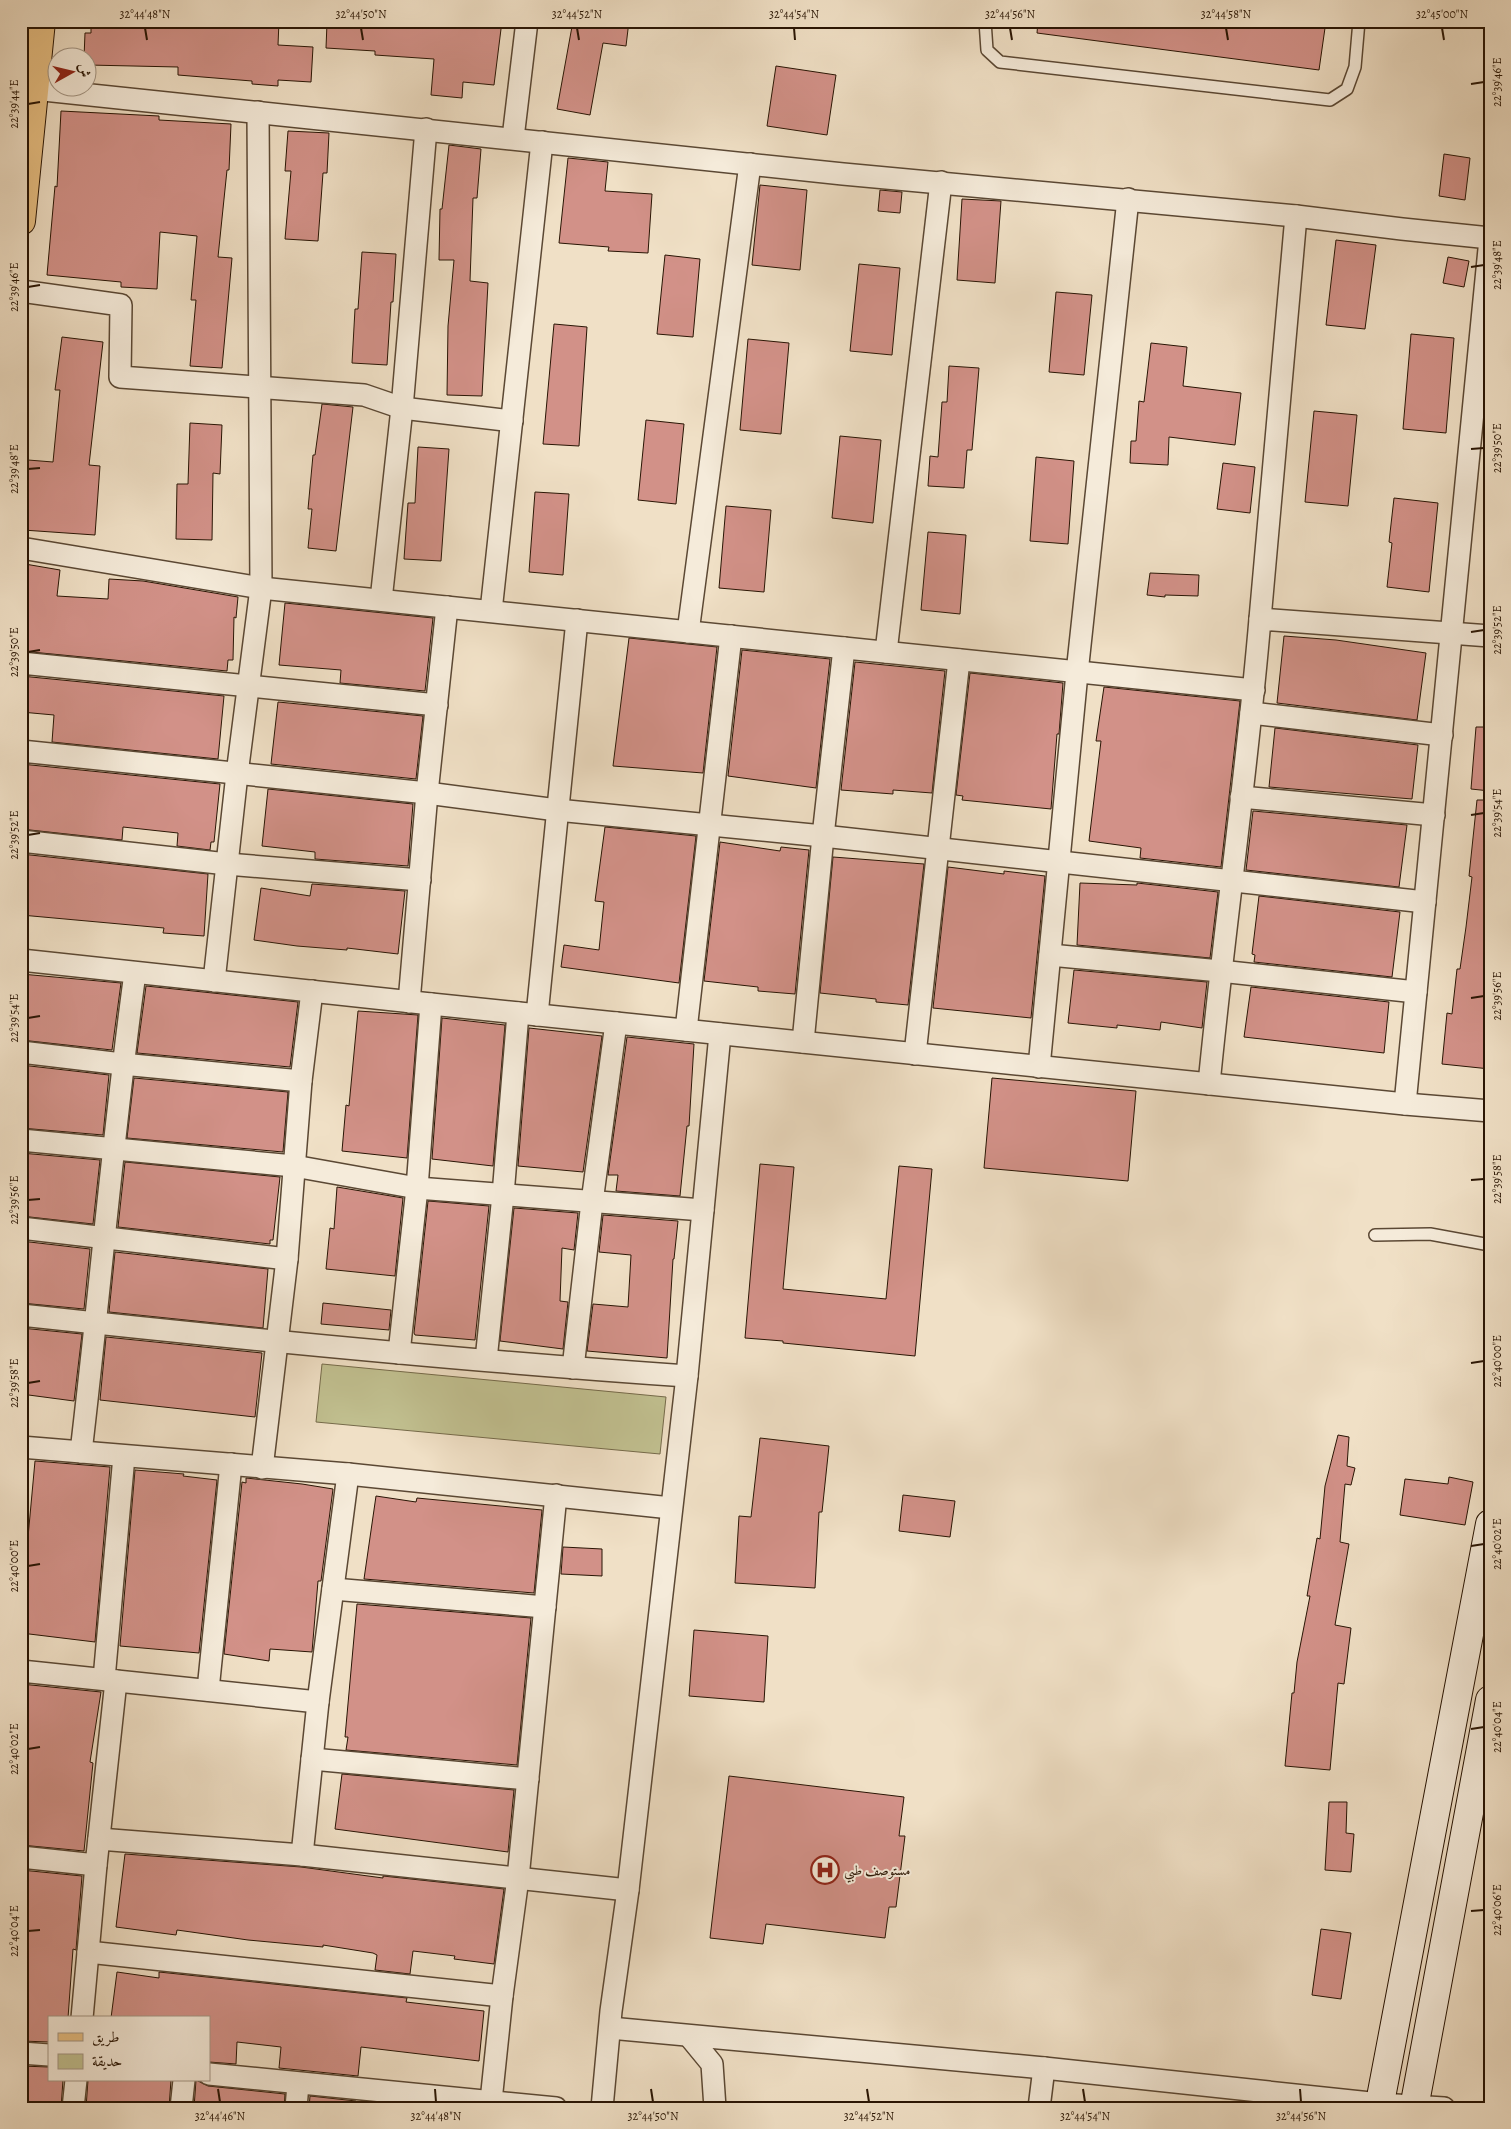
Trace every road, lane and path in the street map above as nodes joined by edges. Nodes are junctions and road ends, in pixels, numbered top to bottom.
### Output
1 (41, 21) edge
2 (527, 21) edge
3 (985, 21) edge
4 (1359, 21) edge
5 (34, 90) junction
6 (258, 112) junction
7 (426, 129) junction
8 (513, 138) junction
9 (542, 142) junction
10 (750, 164) junction
11 (941, 182) junction
12 (1128, 199) junction
13 (1296, 216) junction
14 (21, 221) edge
15 (1490, 239) edge
16 (21, 291) edge
17 (260, 387) junction
18 (402, 408) junction
19 (512, 421) junction
20 (21, 548) edge
21 (261, 588) junction
22 (381, 600) junction
23 (447, 607) junction
24 (491, 611) junction
25 (1260, 618) junction
26 (577, 620) junction
27 (688, 632) junction
28 (1452, 633) junction
29 (732, 636) junction
30 (1490, 636) edge
31 (844, 648) junction
32 (886, 652) junction
33 (959, 660) junction
34 (21, 663) edge
35 (1077, 673) junction
36 (249, 686) junction
37 (1254, 690) junction
38 (437, 705) junction
39 (1251, 713) junction
40 (1442, 735) junction
41 (21, 751) edge
42 (237, 774) junction
43 (427, 793) junction
44 (1241, 797) junction
45 (557, 810) junction
46 (1434, 815) junction
47 (709, 825) junction
48 (822, 836) junction
49 (21, 841) edge
50 (940, 848) junction
51 (1060, 863) junction
52 (227, 864) junction
53 (420, 880) junction
54 (1232, 880) junction
55 (1425, 902) junction
56 (1050, 954) junction
57 (21, 960) edge
58 (1220, 970) junction
59 (135, 973) junction
60 (214, 981) junction
61 (312, 991) junction
62 (1416, 992) junction
63 (409, 1002) junction
64 (430, 1004) junction
65 (528, 1014) junction
66 (616, 1023) junction
67 (686, 1030) junction
68 (720, 1034) junction
69 (803, 1042) junction
70 (21, 1052) edge
71 (916, 1054) junction
72 (122, 1064) junction
73 (1039, 1067) junction
74 (301, 1081) junction
75 (1209, 1084) junction
76 (1404, 1104) junction
77 (1490, 1111) edge
78 (21, 1140) edge
79 (114, 1150) junction
80 (294, 1166) junction
81 (417, 1188) junction
82 (503, 1195) junction
83 (592, 1202) junction
84 (703, 1210) junction
85 (21, 1228) edge
86 (1375, 1235) dead end
87 (105, 1237) junction
88 (1490, 1245) edge
89 (287, 1259) junction
90 (21, 1315) edge
91 (97, 1323) junction
92 (276, 1342) junction
93 (399, 1353) junction
94 (486, 1360) junction
95 (573, 1368) junction
96 (687, 1376) junction
97 (21, 1447) edge
98 (81, 1452) junction
99 (124, 1456) junction
100 (231, 1464) junction
101 (262, 1468) junction
102 (348, 1474) junction
103 (556, 1495) junction
104 (671, 1508) junction
105 (1490, 1524) edge
106 (333, 1589) junction
107 (545, 1607) junction
108 (21, 1671) edge
109 (110, 1680) junction
110 (208, 1690) junction
111 (1490, 1700) edge
112 (318, 1702) junction
113 (312, 1759) junction
114 (528, 1779) junction
115 (1481, 1800) edge
116 (99, 1839) junction
117 (302, 1855) junction
118 (21, 1857) edge
119 (96, 1865) junction
120 (518, 1878) junction
121 (628, 1890) junction
122 (88, 1952) junction
123 (502, 1996) junction
124 (82, 2016) edge
125 (610, 2028) junction
126 (689, 2036) junction
127 (21, 2053) edge
128 (48, 2055) edge
129 (1044, 2068) junction
130 (210, 2074) edge
131 (76, 2082) edge
132 (184, 2082) edge
133 (298, 2084) junction
134 (412, 2101) edge
135 (491, 2101) junction
136 (1379, 2106) edge
137 (533, 2107) edge
138 (1414, 2107) edge
139 (73, 2108) edge
140 (181, 2108) edge
141 (296, 2108) edge
142 (556, 2108) edge
143 (602, 2108) edge
144 (715, 2108) edge
145 (1039, 2108) edge
146 (1444, 2108) edge

1 - 5 main road
2 - 8 street
3 - 4 lane
5 - 6 street
5 - 14 main road
6 - 7 street
6 - 17 street
7 - 8 street
7 - 18 street
8 - 9 street
9 - 10 street
9 - 19 street
10 - 11 street
10 - 27 street
11 - 12 street
11 - 32 street
12 - 13 street
12 - 35 street
13 - 15 street
13 - 25 street
15 - 28 street
16 - 17 street
17 - 18 street
17 - 21 street
18 - 19 street
18 - 22 street
19 - 24 street
20 - 21 street
21 - 22 street
21 - 36 street
22 - 23 street
23 - 24 street
23 - 38 street
24 - 26 street
25 - 28 street
25 - 37 street
26 - 27 street
26 - 45 street
27 - 29 street
28 - 30 street
28 - 40 street
29 - 31 street
29 - 47 street
31 - 32 street
31 - 48 street
32 - 33 street
33 - 35 street
33 - 50 street
34 - 36 street
35 - 37 street
35 - 51 street
36 - 38 street
36 - 42 street
37 - 39 street
38 - 43 street
39 - 40 street
39 - 44 street
40 - 46 street
41 - 42 street
42 - 43 street
42 - 52 street
43 - 45 street
43 - 53 street
44 - 46 street
44 - 54 street
45 - 47 street
45 - 65 street
46 - 55 street
47 - 48 street
47 - 67 street
48 - 50 street
48 - 69 street
49 - 52 street
50 - 51 street
50 - 71 street
51 - 54 street
51 - 56 street
52 - 53 street
52 - 60 street
53 - 63 street
54 - 55 street
54 - 58 street
55 - 62 street
56 - 58 street
56 - 73 street
57 - 59 street
58 - 62 street
58 - 75 street
59 - 60 street
59 - 72 street
60 - 61 street
61 - 63 street
61 - 74 street
62 - 76 street
63 - 64 street
64 - 65 street
64 - 81 street
65 - 66 street
65 - 82 street
66 - 67 street
66 - 83 street
67 - 68 street
68 - 69 street
68 - 84 street
69 - 71 street
70 - 72 street
71 - 73 street
72 - 74 street
72 - 79 street
73 - 75 street
74 - 80 street
75 - 76 street
76 - 77 street
78 - 79 street
79 - 80 street
79 - 87 street
80 - 81 street
80 - 89 street
81 - 82 street
81 - 93 street
82 - 83 street
82 - 94 street
83 - 84 street
83 - 95 street
84 - 96 street
85 - 87 street
86 - 88 lane
87 - 89 street
87 - 91 street
89 - 92 street
90 - 91 street
91 - 92 street
91 - 98 street
92 - 93 street
92 - 101 street
93 - 94 street
94 - 95 street
95 - 96 street
96 - 104 street
97 - 98 street
98 - 99 street
99 - 100 street
99 - 109 street
100 - 101 street
100 - 110 street
101 - 102 street
102 - 103 street
102 - 106 street
103 - 104 street
103 - 107 street
104 - 121 street
105 - 136 main road
106 - 107 street
106 - 112 street
107 - 114 street
108 - 109 street
109 - 110 street
109 - 116 street
110 - 112 street
111 - 115 main road
112 - 113 street
113 - 114 street
113 - 117 street
114 - 120 street
115 - 138 main road
116 - 117 street
116 - 119 street
117 - 120 street
118 - 119 street
119 - 122 street
120 - 121 street
120 - 123 street
121 - 125 street
122 - 123 street
122 - 124 street
123 - 135 street
125 - 126 street
125 - 143 street
126 - 129 street
126 - 144 street
127 - 128 street
129 - 136 street
129 - 145 street
130 - 133 street
131 - 139 street
132 - 140 street
133 - 134 street
133 - 141 street
134 - 135 street
135 - 137 street
136 - 138 street
137 - 142 street
138 - 146 street

